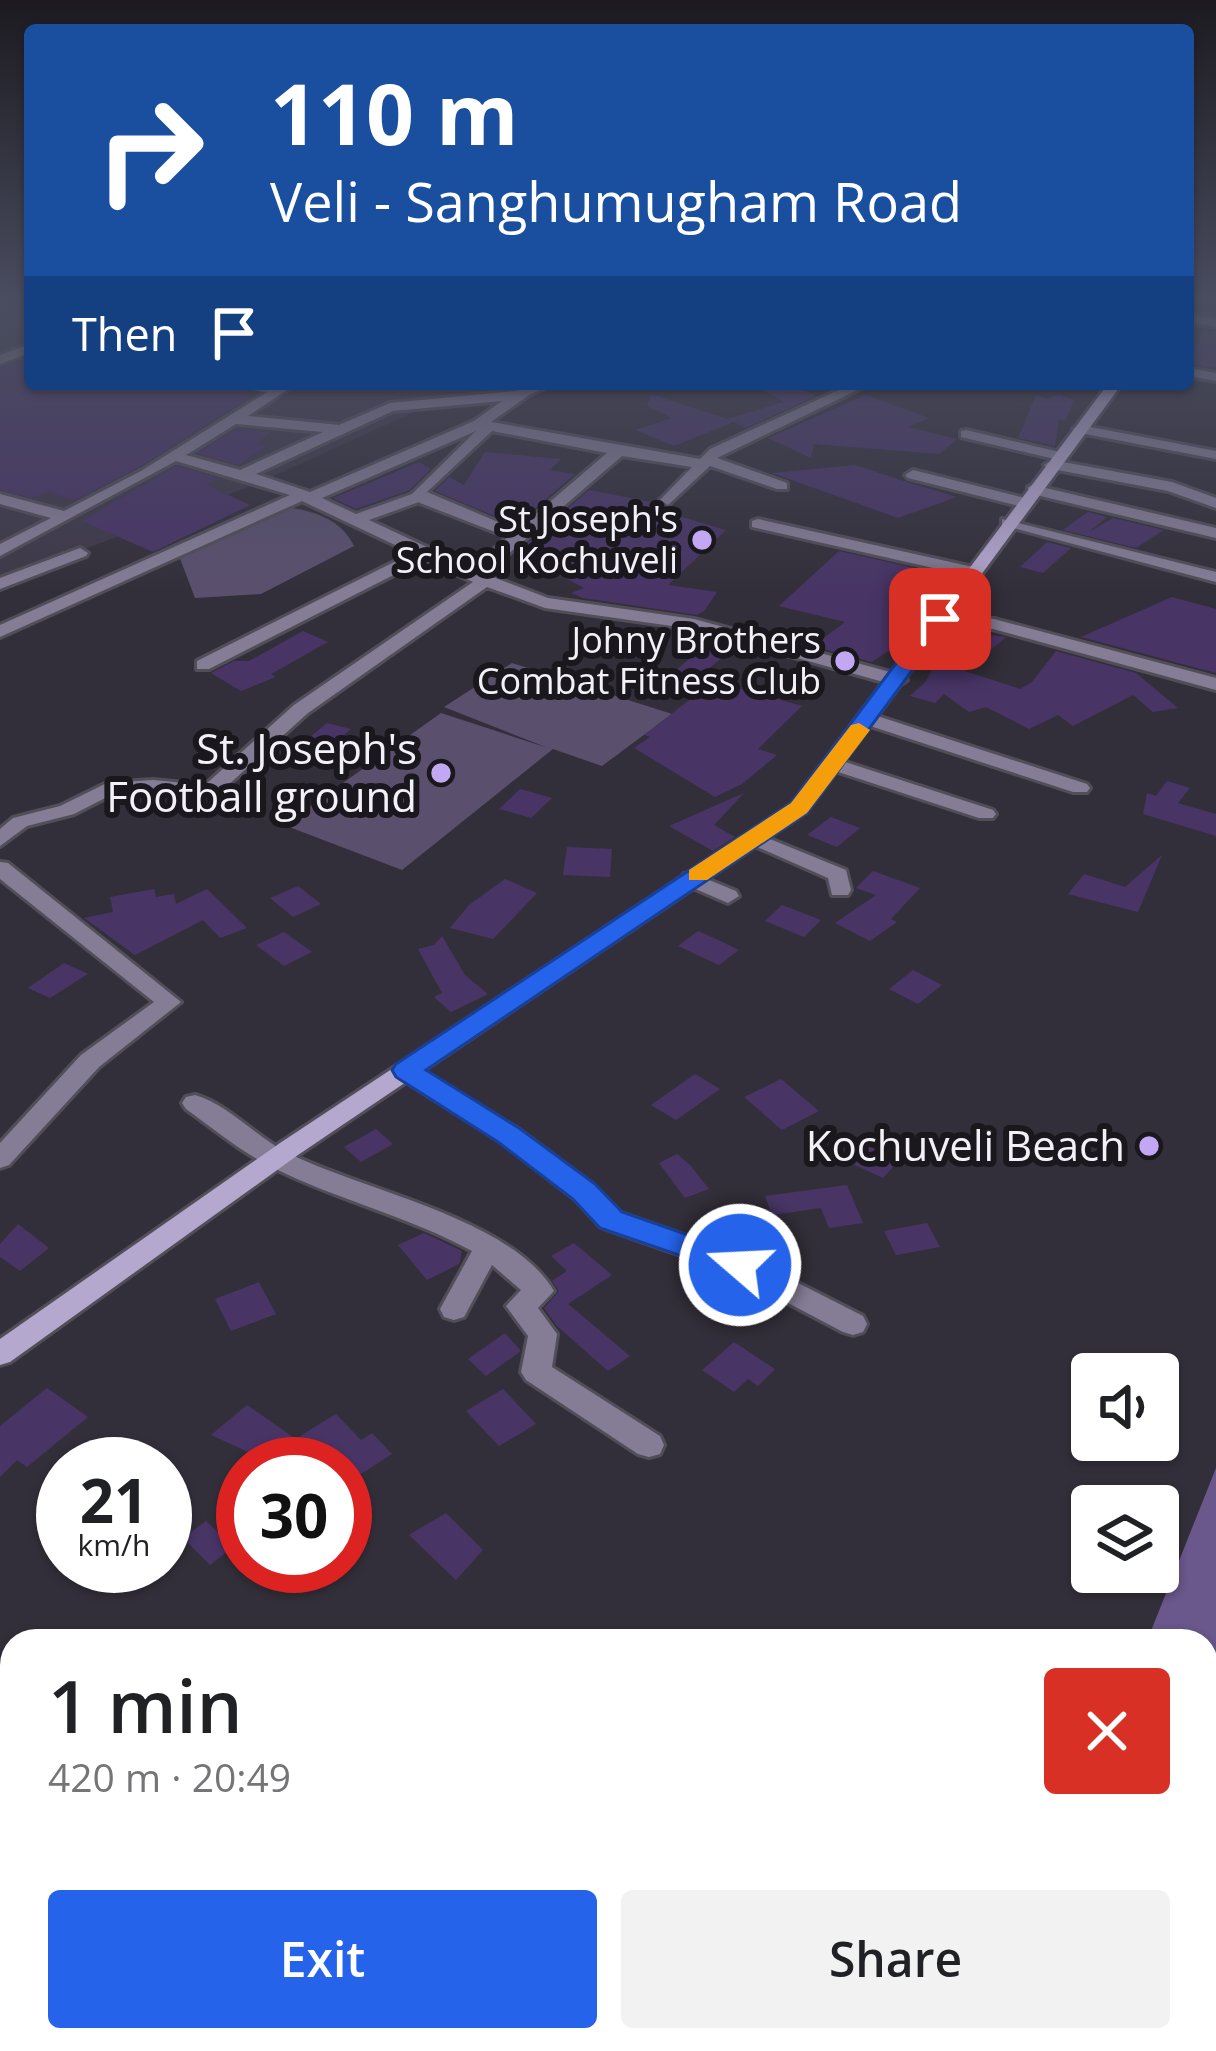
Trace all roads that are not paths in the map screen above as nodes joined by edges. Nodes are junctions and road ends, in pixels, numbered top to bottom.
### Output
1 (263, 400) edge
2 (459, 400) edge
3 (514, 400) edge
4 (821, 400) edge
5 (1103, 400) edge
6 (231, 419) junction
7 (485, 425) junction
8 (339, 429) junction
9 (1081, 429) junction
10 (966, 434) dead end
11 (619, 451) junction
12 (1216, 454) edge
13 (173, 456) junction
14 (1055, 461) junction
15 (706, 462) junction
16 (245, 473) junction
17 (913, 476) dead end
18 (782, 486) dead end
19 (306, 496) junction
20 (419, 496) junction
21 (0, 499) edge
22 (668, 500) dead end
23 (1216, 503) edge
24 (982, 507) dead end
25 (1019, 507) junction
26 (64, 516) junction
27 (356, 520) junction
28 (758, 524) dead end
29 (1216, 533) edge
30 (522, 537) junction
31 (0, 551) edge
32 (80, 553) dead end
33 (424, 553) junction
34 (973, 572) junction
35 (1216, 577) edge
36 (480, 578) junction
37 (0, 584) edge
38 (940, 619) junction
39 (6, 623) edge
40 (203, 665) dead end
41 (898, 680) junction
42 (1216, 684) edge
43 (868, 719) junction
44 (833, 764) junction
45 (1080, 788) dead end
46 (986, 814) dead end
47 (753, 838) junction
48 (0, 840) edge
49 (0, 868) edge
50 (692, 879) junction
51 (840, 890) dead end
52 (728, 896) dead end
53 (406, 1070) junction
54 (195, 1103) dead end
55 (0, 1159) edge
56 (276, 1159) junction
57 (487, 1249) junction
58 (454, 1309) dead end
59 (853, 1324) dead end
60 (0, 1354) edge
61 (649, 1445) dead end

1 - 6 street
2 - 8 street
3 - 7 street
4 - 15 street
5 - 9 main road
6 - 8 street
6 - 13 street
7 - 11 street
7 - 19 street
7 - 20 street
8 - 16 street
9 - 12 street
9 - 14 main road
10 - 14 street
11 - 15 street
11 - 30 street
13 - 16 street
13 - 26 street
14 - 23 street
14 - 25 main road
15 - 18 street
15 - 22 street
16 - 19 street
17 - 25 street
19 - 27 street
19 - 39 street
20 - 27 street
20 - 30 street
21 - 26 street
24 - 25 street
25 - 29 street
25 - 34 main road
25 - 35 street
26 - 31 street
27 - 33 street
28 - 34 street
30 - 36 street
32 - 37 street
33 - 36 street
33 - 40 street
34 - 38 main road
36 - 41 street
36 - 48 street
38 - 41 main road
38 - 42 street
41 - 43 main road
43 - 44 main road
43 - 45 street
44 - 46 street
44 - 47 main road
47 - 50 main road
47 - 51 street
49 - 55 street
50 - 52 street
50 - 53 main road
53 - 56 main road
53 - 59 street
54 - 56 street
56 - 57 street
56 - 60 main road
57 - 58 street
57 - 61 street

